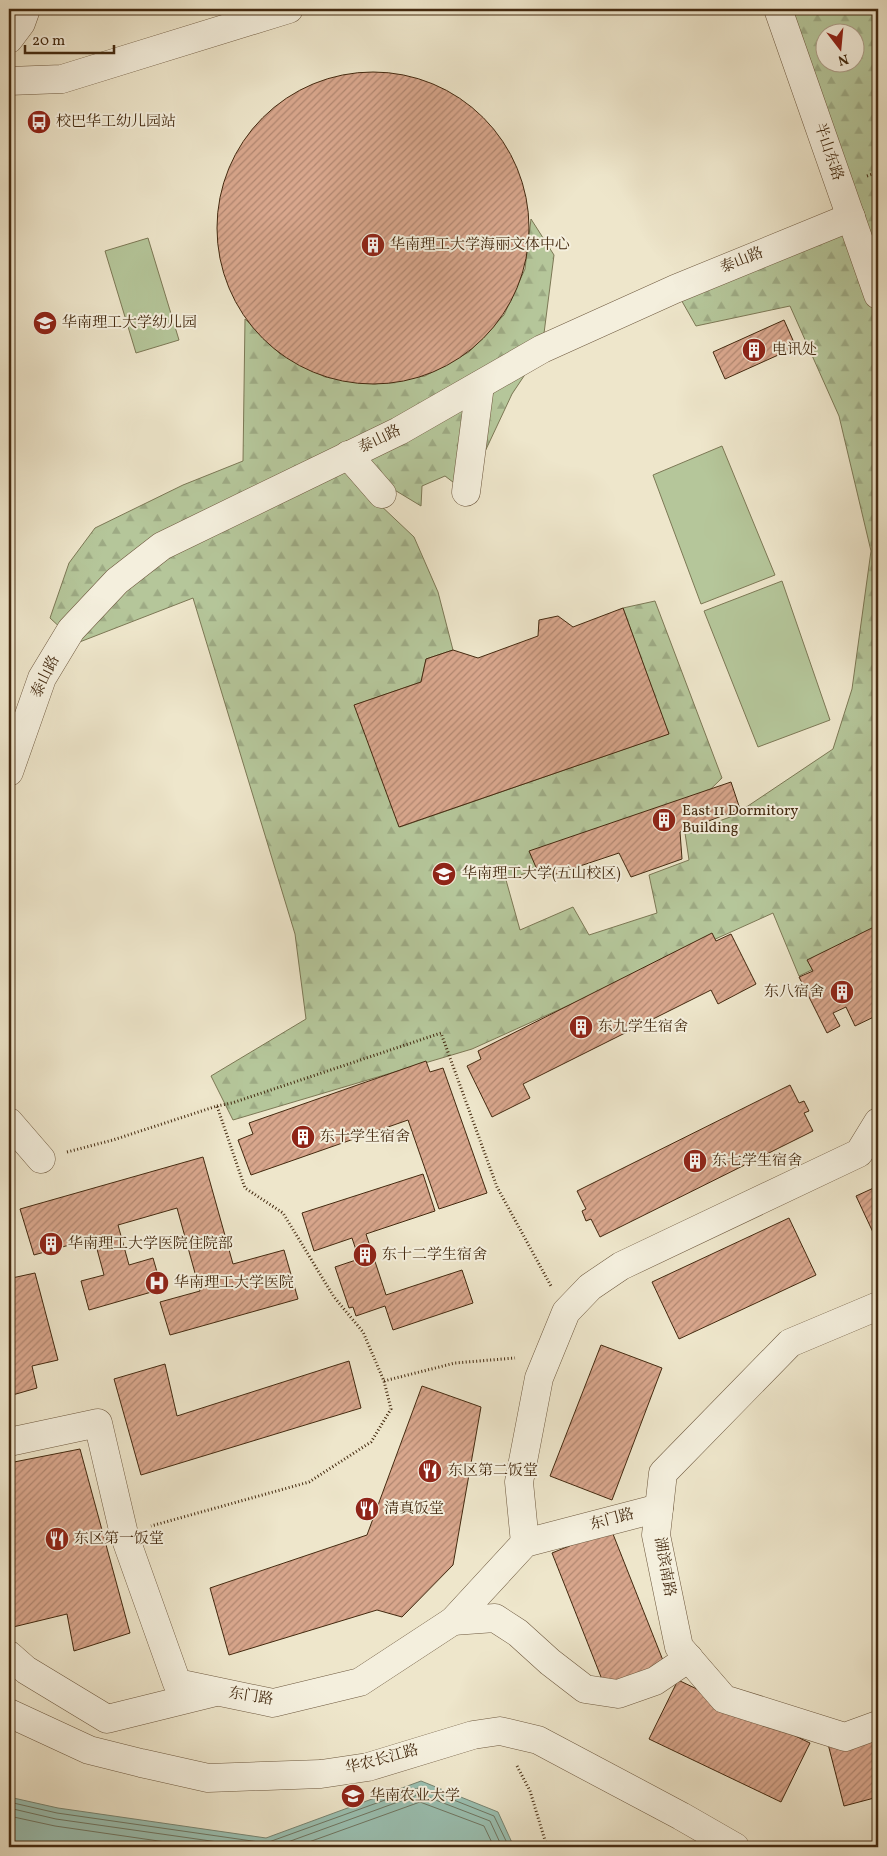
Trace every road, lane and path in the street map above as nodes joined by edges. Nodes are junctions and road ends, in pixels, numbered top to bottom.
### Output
1 (26, 9) edge
2 (289, 9) edge
3 (778, 9) edge
4 (9, 39) edge
5 (9, 81) edge
6 (851, 217) junction
7 (878, 295) edge
8 (480, 385) junction
9 (348, 455) junction
10 (466, 492) dead end
11 (382, 494) dead end
12 (9, 772) edge
13 (217, 1106) junction
14 (9, 1122) edge
15 (878, 1122) edge
16 (41, 1159) joint
17 (878, 1306) edge
18 (566, 1312) junction
19 (548, 1355) junction
20 (384, 1381) junction
21 (9, 1442) edge
22 (659, 1508) junction
23 (124, 1534) junction
24 (525, 1543) junction
25 (453, 1620) junction
26 (9, 1655) edge
27 (688, 1658) junction
28 (218, 1692) junction
29 (9, 1713) edge
30 (878, 1725) edge
31 (500, 1731) junction
32 (547, 1847) edge
33 (736, 1847) edge

1 - 4 street
2 - 5 street
3 - 6 street, 半山东路
6 - 7 street, 半山东路
6 - 8 street, 泰山路
8 - 9 street, 泰山路
8 - 10 street
9 - 11 street
9 - 12 street, 泰山路
13 - 16 path
13 - 18 path
13 - 20 path
14 - 16 street
15 - 18 street
17 - 22 street, 湖滨南路
18 - 19 street
19 - 20 path
19 - 24 street
20 - 23 path
21 - 23 street, 东门路
22 - 24 street, 东门路
22 - 27 street, 湖滨南路
23 - 28 street, 东门路
24 - 25 street, 东门路
25 - 27 street
25 - 28 street, 东门路
26 - 28 street
27 - 30 street, 湖滨南路
29 - 31 street, 华农长江路
31 - 32 path
31 - 33 street, 华农长江路

